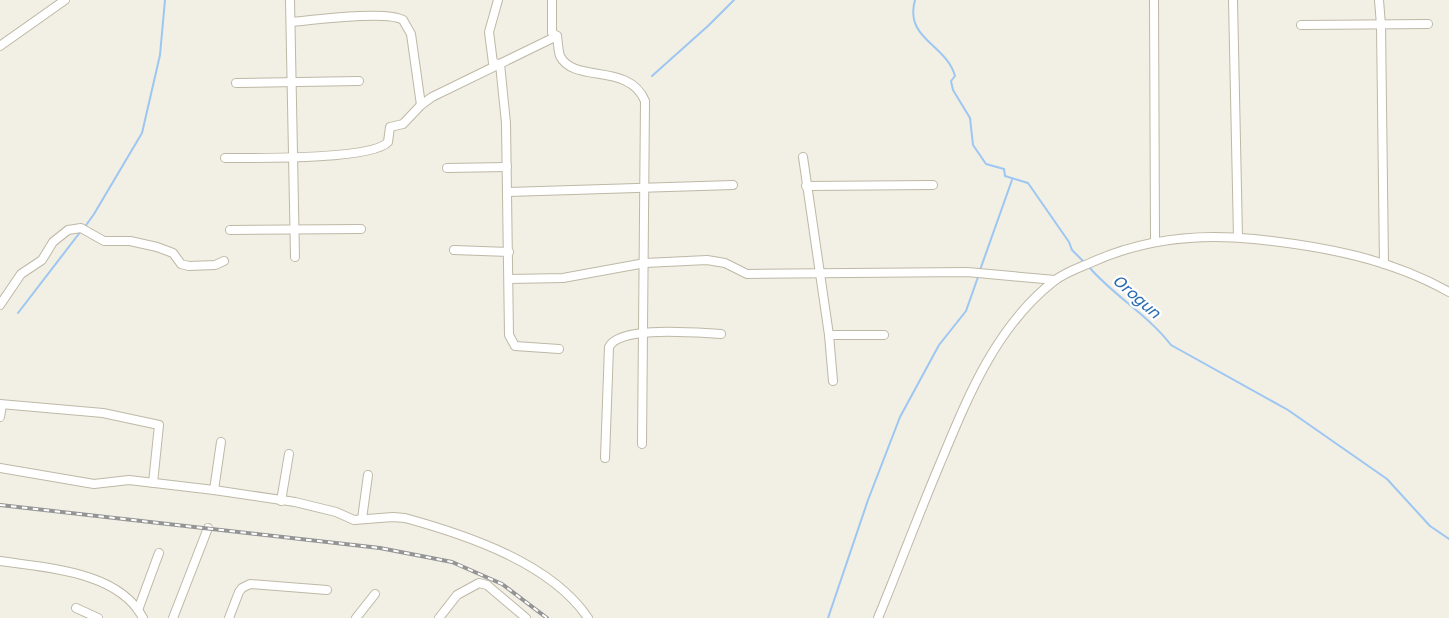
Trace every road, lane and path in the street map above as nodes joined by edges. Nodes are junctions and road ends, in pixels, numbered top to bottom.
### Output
1 (65, 0) edge
2 (290, 0) edge
3 (498, 0) edge
4 (552, 0) edge
5 (1154, 0) edge
6 (1234, 0) edge
7 (1379, 0) edge
8 (291, 22) junction
9 (1428, 24) dead end
10 (1300, 25) dead end
11 (1381, 25) junction
12 (557, 36) junction
13 (0, 46) edge
14 (500, 64) junction
15 (359, 81) dead end
16 (292, 82) junction
17 (236, 83) dead end
18 (421, 105) junction
19 (295, 156) junction
20 (803, 157) dead end
21 (225, 158) dead end
22 (507, 167) junction
23 (447, 168) dead end
24 (733, 185) dead end
25 (933, 185) dead end
26 (806, 186) junction
27 (645, 187) junction
28 (508, 192) junction
29 (361, 229) dead end
30 (230, 230) dead end
31 (295, 230) junction
32 (1238, 237) junction
33 (1155, 240) junction
34 (454, 250) dead end
35 (509, 252) junction
36 (295, 257) dead end
37 (224, 261) dead end
38 (645, 263) junction
39 (1384, 264) junction
40 (818, 274) junction
41 (509, 279) junction
42 (1055, 280) junction
43 (1449, 292) edge
44 (0, 305) edge
45 (645, 333) junction
46 (721, 334) dead end
47 (829, 335) junction
48 (884, 335) dead end
49 (559, 349) dead end
50 (833, 381) dead end
51 (1, 404) edge
52 (0, 417) edge
53 (221, 442) dead end
54 (642, 444) dead end
55 (289, 454) dead end
56 (605, 458) dead end
57 (0, 468) edge
58 (368, 475) dead end
59 (153, 483) junction
60 (214, 490) junction
61 (281, 501) junction
62 (362, 519) junction
63 (208, 528) dead end
64 (159, 553) dead end
65 (0, 562) edge
66 (327, 590) dead end
67 (376, 594) dead end
68 (76, 608) dead end
69 (138, 610) junction
70 (98, 618) edge
71 (143, 618) edge
72 (173, 618) edge
73 (229, 618) edge
74 (356, 618) edge
75 (439, 618) edge
76 (526, 618) edge
77 (588, 618) edge
78 (878, 618) edge

1 - 13 street
2 - 8 street
3 - 14 street
4 - 12 street
5 - 33 street
6 - 32 street
7 - 11 street
8 - 16 street
8 - 18 street
9 - 11 street
10 - 11 street
11 - 39 street
12 - 14 street
12 - 27 street
14 - 18 street
14 - 22 street
15 - 16 street
16 - 17 street
16 - 19 street
18 - 19 street
19 - 21 street
19 - 31 street
20 - 26 street
22 - 23 street
22 - 28 street
24 - 27 street
25 - 26 street
26 - 40 street
27 - 28 street
27 - 38 street
28 - 35 street
29 - 31 street
30 - 31 street
31 - 36 street
32 - 33 street
32 - 39 street
33 - 42 street
34 - 35 street
35 - 41 street
37 - 44 street
38 - 40 street
38 - 41 street
38 - 45 street
39 - 43 street
40 - 42 street
40 - 47 street
41 - 49 street
42 - 78 street
45 - 46 street
45 - 54 street
45 - 56 street
47 - 48 street
47 - 50 street
51 - 52 street
51 - 59 street
53 - 60 street
55 - 61 street
57 - 59 street
58 - 62 street
59 - 60 street
60 - 61 street
61 - 62 street
62 - 77 street
63 - 72 street
64 - 69 street
65 - 69 street
66 - 73 street
67 - 74 street
68 - 70 street
69 - 71 street
75 - 76 street

